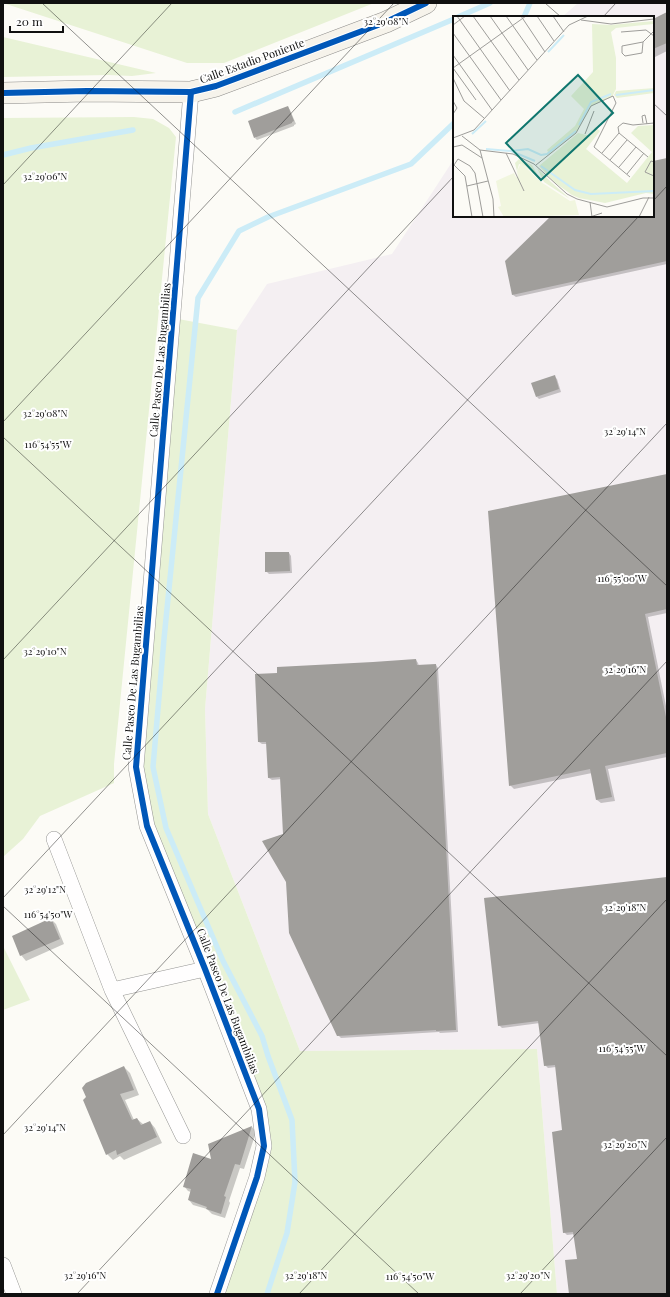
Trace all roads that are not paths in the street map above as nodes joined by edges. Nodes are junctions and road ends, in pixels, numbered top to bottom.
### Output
1 (399, 3) edge
2 (426, 3) edge
3 (386, 22) junction
4 (191, 92) junction
5 (3, 93) edge
6 (54, 839) dead end
7 (205, 969) junction
8 (112, 990) junction
9 (183, 1136) dead end
10 (3, 1265) edge
11 (14, 1294) edge
12 (217, 1294) edge

1 - 3 street
2 - 3 street, Calle Estadio Poniente
3 - 4 street, Calle Estadio Poniente
4 - 5 street, Calle Estadio Poniente
4 - 7 street, Calle Paseo De Las Bugambilias
6 - 8 street
7 - 8 street
7 - 12 street, Calle Paseo De Las Bugambilias
8 - 9 street
10 - 11 street

